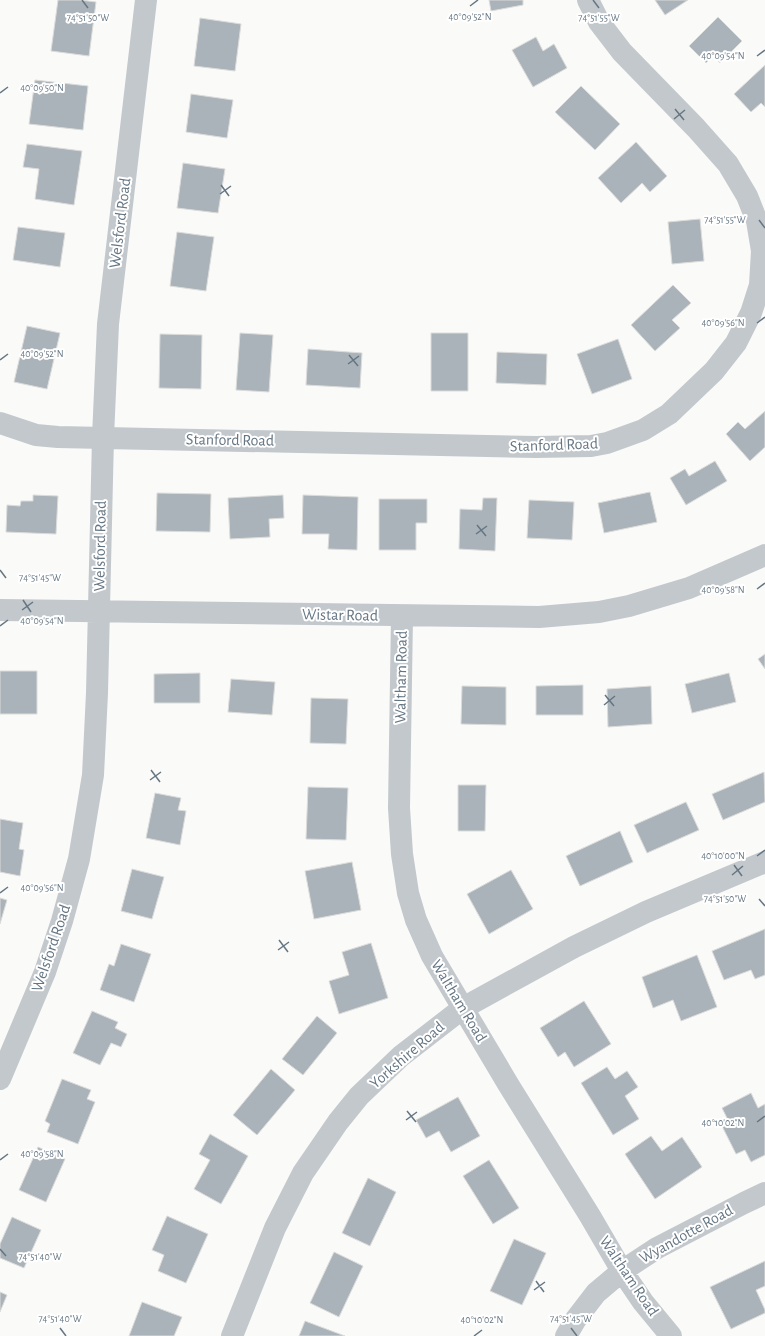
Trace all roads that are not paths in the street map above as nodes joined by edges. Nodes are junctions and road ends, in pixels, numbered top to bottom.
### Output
1 (146, 0) edge
2 (588, 0) edge
3 (0, 422) edge
4 (103, 437) junction
5 (765, 555) edge
6 (0, 610) edge
7 (98, 611) junction
8 (402, 616) junction
9 (765, 862) edge
10 (464, 1008) junction
11 (0, 1079) edge
12 (765, 1193) edge
13 (622, 1271) junction
14 (232, 1336) edge
15 (566, 1336) edge
16 (671, 1336) edge

1 - 4 street, Welsford Road
2 - 4 street, Stanford Road
3 - 4 street, Stanford Road
4 - 7 street, Welsford Road
5 - 8 street, Wistar Road
6 - 7 street, Wistar Road
7 - 8 street, Wistar Road
7 - 11 street, Welsford Road
8 - 10 street, Waltham Road
9 - 10 street, Yorkshire Road
10 - 13 street, Waltham Road
10 - 14 street, Yorkshire Road
12 - 13 street, Wyandotte Road
13 - 15 street, Wyandotte Road
13 - 16 street, Waltham Road

